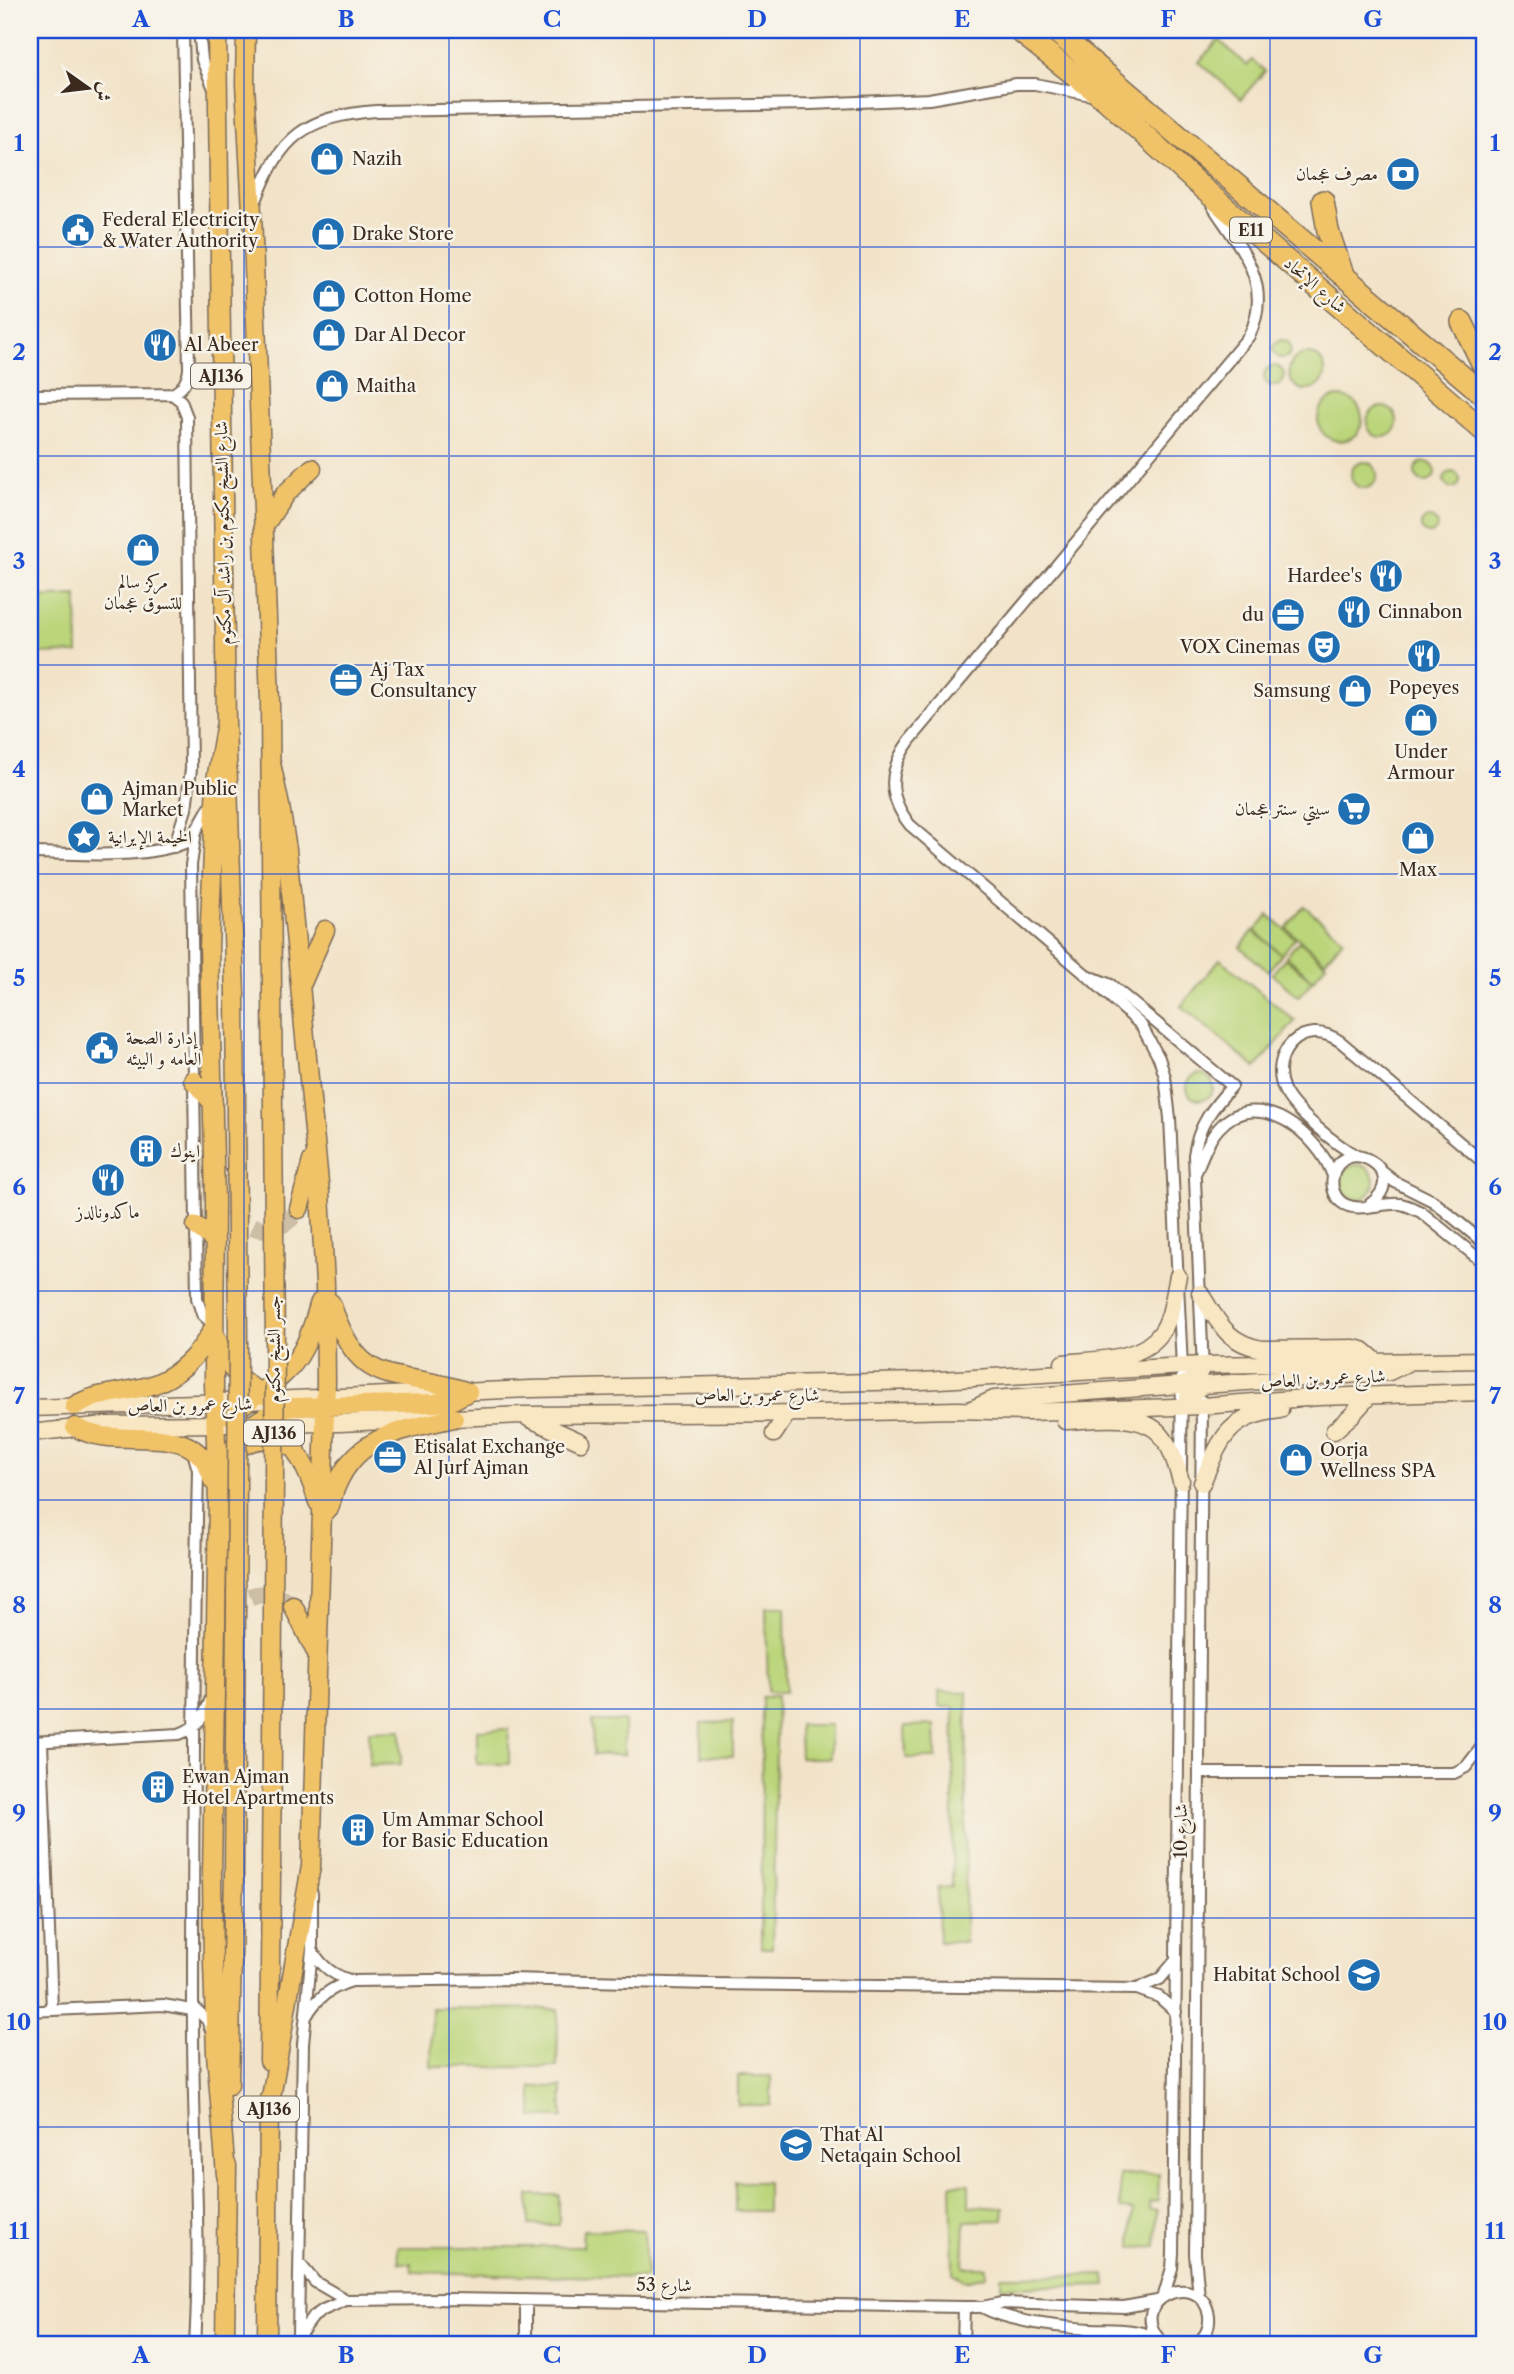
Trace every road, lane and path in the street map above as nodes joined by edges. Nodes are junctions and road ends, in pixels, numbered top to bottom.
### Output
1 (183, 30) edge
2 (199, 30) edge
3 (217, 30) edge
4 (246, 30) edge
5 (1018, 30) edge
6 (1054, 30) edge
7 (1074, 39) edge
8 (217, 95) junction
9 (1105, 99) junction
10 (1199, 185) junction
11 (1323, 201) dead end
12 (252, 212) junction
13 (1343, 274) junction
14 (1462, 322) dead end
15 (1484, 367) edge
16 (172, 394) junction
17 (30, 395) edge
18 (1484, 395) edge
19 (1484, 431) edge
20 (312, 468) dead end
21 (264, 526) junction
22 (226, 722) junction
23 (271, 763) junction
24 (215, 799) junction
25 (193, 840) junction
26 (174, 847) junction
27 (30, 853) edge
28 (325, 930) dead end
29 (1090, 978) junction
30 (301, 986) junction
31 (235, 994) joint
32 (193, 1080) junction
33 (213, 1103) junction
34 (315, 1133) junction
35 (1357, 1156) junction
36 (214, 1158) junction
37 (1484, 1163) edge
38 (1381, 1171) junction
39 (1195, 1175) junction
40 (1333, 1177) junction
41 (1369, 1205) junction
42 (232, 1209) tunnel mouth
43 (299, 1209) tunnel mouth
44 (196, 1226) junction
45 (215, 1241) junction
46 (1484, 1243) edge
47 (1484, 1263) edge
48 (1178, 1276) junction
49 (325, 1285) junction
50 (1200, 1293) junction
51 (215, 1326) junction
52 (1484, 1360) edge
53 (1376, 1361) junction
54 (1408, 1361) junction
55 (1203, 1365) junction
56 (1182, 1367) junction
57 (1028, 1374) junction
58 (1182, 1385) junction
59 (1202, 1385) junction
60 (468, 1392) junction
61 (1484, 1392) edge
62 (1369, 1396) junction
63 (1318, 1397) junction
64 (254, 1400) junction
65 (214, 1403) junction
66 (1182, 1405) junction
67 (74, 1406) junction
68 (1202, 1406) junction
69 (290, 1407) junction
70 (30, 1408) edge
71 (970, 1411) junction
72 (1030, 1412) junction
73 (328, 1414) junction
74 (787, 1414) junction
75 (522, 1415) junction
76 (454, 1418) junction
77 (261, 1421) junction
78 (215, 1425) junction
79 (75, 1427) junction
80 (1334, 1431) dead end
81 (30, 1433) edge
82 (774, 1434) dead end
83 (580, 1442) dead end
84 (191, 1447) junction
85 (296, 1452) junction
86 (228, 1459) junction
87 (1181, 1481) junction
88 (1202, 1482) junction
89 (218, 1502) junction
90 (322, 1516) junction
91 (322, 1537) junction
92 (293, 1606) tunnel mouth
93 (229, 1613) tunnel mouth
94 (216, 1641) junction
95 (318, 1656) junction
96 (215, 1686) junction
97 (192, 1728) junction
98 (172, 1735) junction
99 (30, 1742) edge
100 (42, 1742) junction
101 (1484, 1744) edge
102 (193, 1752) junction
103 (1199, 1773) junction
104 (311, 1866) junction
105 (312, 1950) junction
106 (1176, 1960) junction
107 (194, 1977) junction
108 (353, 1981) junction
109 (1137, 1989) junction
110 (163, 2005) junction
111 (192, 2008) junction
112 (52, 2010) junction
113 (30, 2011) edge
114 (1175, 2012) junction
115 (304, 2019) junction
116 (216, 2054) junction
117 (269, 2109) junction
118 (226, 2175) junction
119 (300, 2264) junction
120 (1199, 2297) junction
121 (1161, 2298) junction
122 (346, 2300) junction
123 (526, 2300) junction
124 (964, 2306) junction
125 (982, 2307) junction
126 (298, 2341) edge
127 (1160, 2341) edge
128 (1198, 2343) edge
129 (195, 2344) edge
130 (225, 2344) edge
131 (267, 2344) edge
132 (526, 2344) edge
133 (963, 2344) edge

1 - 16 street
2 - 8 street
3 - 8 main road, شارع الشيخ مكتوم بن راشد آل مكتوم / AJ136
4 - 12 main road, AJ136
5 - 9 highway, شارع الإتحاد / E11
6 - 7 highway, شارع الإتحاد / E11
7 - 13 highway, شارع الإتحاد / E11
8 - 22 main road, شارع الشيخ مكتوم بن راشد آل مكتوم / AJ136
9 - 10 highway, شارع الإتحاد / E11
9 - 12 street
10 - 19 highway, شارع الإتحاد / E11
10 - 29 street
11 - 13 highway
12 - 21 main road, AJ136
13 - 18 highway, شارع الإتحاد / E11
14 - 15 highway
16 - 17 street
16 - 26 street
20 - 21 main road
21 - 23 main road, AJ136
22 - 24 main road
22 - 31 main road, شارع الشيخ مكتوم بن راشد آل مكتوم / AJ136
23 - 30 main road
23 - 117 main road, جسر الشيخ مكتوم / AJ136, bridge
24 - 25 street
24 - 33 main road
25 - 26 street
25 - 32 street
26 - 27 street
28 - 30 main road
29 - 39 street, شارع 10
29 - 48 street, شارع 10
30 - 34 main road
31 - 118 main road, جسر الشيخ مكتوم / AJ136, bridge
32 - 33 main road
32 - 44 street
33 - 36 main road
34 - 43 main road
34 - 49 main road
35 - 37 street
35 - 38 street
35 - 40 street
36 - 42 main road
36 - 45 main road
38 - 41 street
38 - 46 street
39 - 40 street
39 - 50 street, شارع 10
40 - 41 street
41 - 47 street
44 - 45 main road
44 - 51 street
45 - 51 main road
48 - 56 street, شارع 10
48 - 57 main road
49 - 60 main road
49 - 64 main road
49 - 73 main road
50 - 53 main road
50 - 55 street, شارع 10
51 - 64 main road
51 - 65 main road
51 - 67 main road
52 - 54 main road, شارع عمرو بن العاص
53 - 54 main road, شارع عمرو بن العاص
53 - 55 main road, شارع عمرو بن العاص
54 - 59 main road
55 - 56 main road, شارع عمرو بن العاص
55 - 58 main road
55 - 59 street, شارع 10
56 - 57 main road, شارع عمرو بن العاص
56 - 58 street, شارع 10
57 - 60 main road, شارع عمرو بن العاص
58 - 66 street, شارع 10
58 - 71 main road
59 - 66 main road
59 - 68 street, شارع 10
60 - 73 main road
61 - 62 main road, شارع عمرو بن العاص
62 - 63 main road, شارع عمرو بن العاص
62 - 80 main road
63 - 68 main road, شارع عمرو بن العاص
63 - 88 main road
64 - 65 main road
64 - 69 main road
64 - 73 main road, شارع عمرو بن العاص
64 - 77 main road
64 - 78 main road
65 - 67 main road, شارع عمرو بن العاص
65 - 78 main road
66 - 68 main road, شارع عمرو بن العاص
66 - 72 main road, شارع عمرو بن العاص
66 - 87 street, شارع 10
67 - 70 main road, شارع عمرو بن العاص
68 - 88 street, شارع 10
69 - 73 main road
69 - 77 main road
71 - 72 main road, شارع عمرو بن العاص
71 - 74 main road, شارع عمرو بن العاص
72 - 87 main road
73 - 76 main road, شارع عمرو بن العاص
73 - 77 main road, شارع عمرو بن العاص
73 - 90 main road
74 - 75 main road, شارع عمرو بن العاص
74 - 82 main road
75 - 76 main road, شارع عمرو بن العاص
75 - 83 main road
76 - 91 main road
77 - 78 main road, شارع عمرو بن العاص
77 - 85 main road
77 - 86 main road
78 - 79 main road, شارع عمرو بن العاص
78 - 89 main road
79 - 81 main road, شارع عمرو بن العاص
79 - 84 main road
84 - 89 main road
84 - 97 street
85 - 86 main road
85 - 90 main road
86 - 89 main road
87 - 106 street, شارع 10
88 - 103 street, شارع 10
89 - 94 main road
90 - 91 main road
91 - 95 main road
92 - 95 main road
93 - 94 main road
94 - 96 main road
95 - 104 main road
96 - 97 street
96 - 116 main road
97 - 98 street
97 - 102 street
98 - 100 street
98 - 102 street
99 - 100 street
100 - 112 street
101 - 103 street
102 - 107 street
103 - 120 street, شارع 10
104 - 105 street
104 - 117 main road
105 - 108 street
105 - 115 street
106 - 109 street
106 - 114 street, شارع 10
107 - 110 street
107 - 111 street
108 - 109 street
108 - 115 street
109 - 114 street
110 - 111 street
110 - 112 street
111 - 116 street
111 - 129 street
112 - 113 street
114 - 121 street, شارع 10
115 - 119 street
116 - 118 main road
117 - 131 main road, AJ136
118 - 130 main road, AJ136
119 - 122 street
119 - 126 street
120 - 121 street, شارع 53
120 - 128 street, شارع 10
121 - 125 street, شارع 53
121 - 127 street, شارع 10
122 - 123 street, شارع 53
122 - 126 street, شارع 53
123 - 124 street, شارع 53
123 - 132 street
124 - 125 street, شارع 53
124 - 133 street
125 - 127 street, شارع 53

